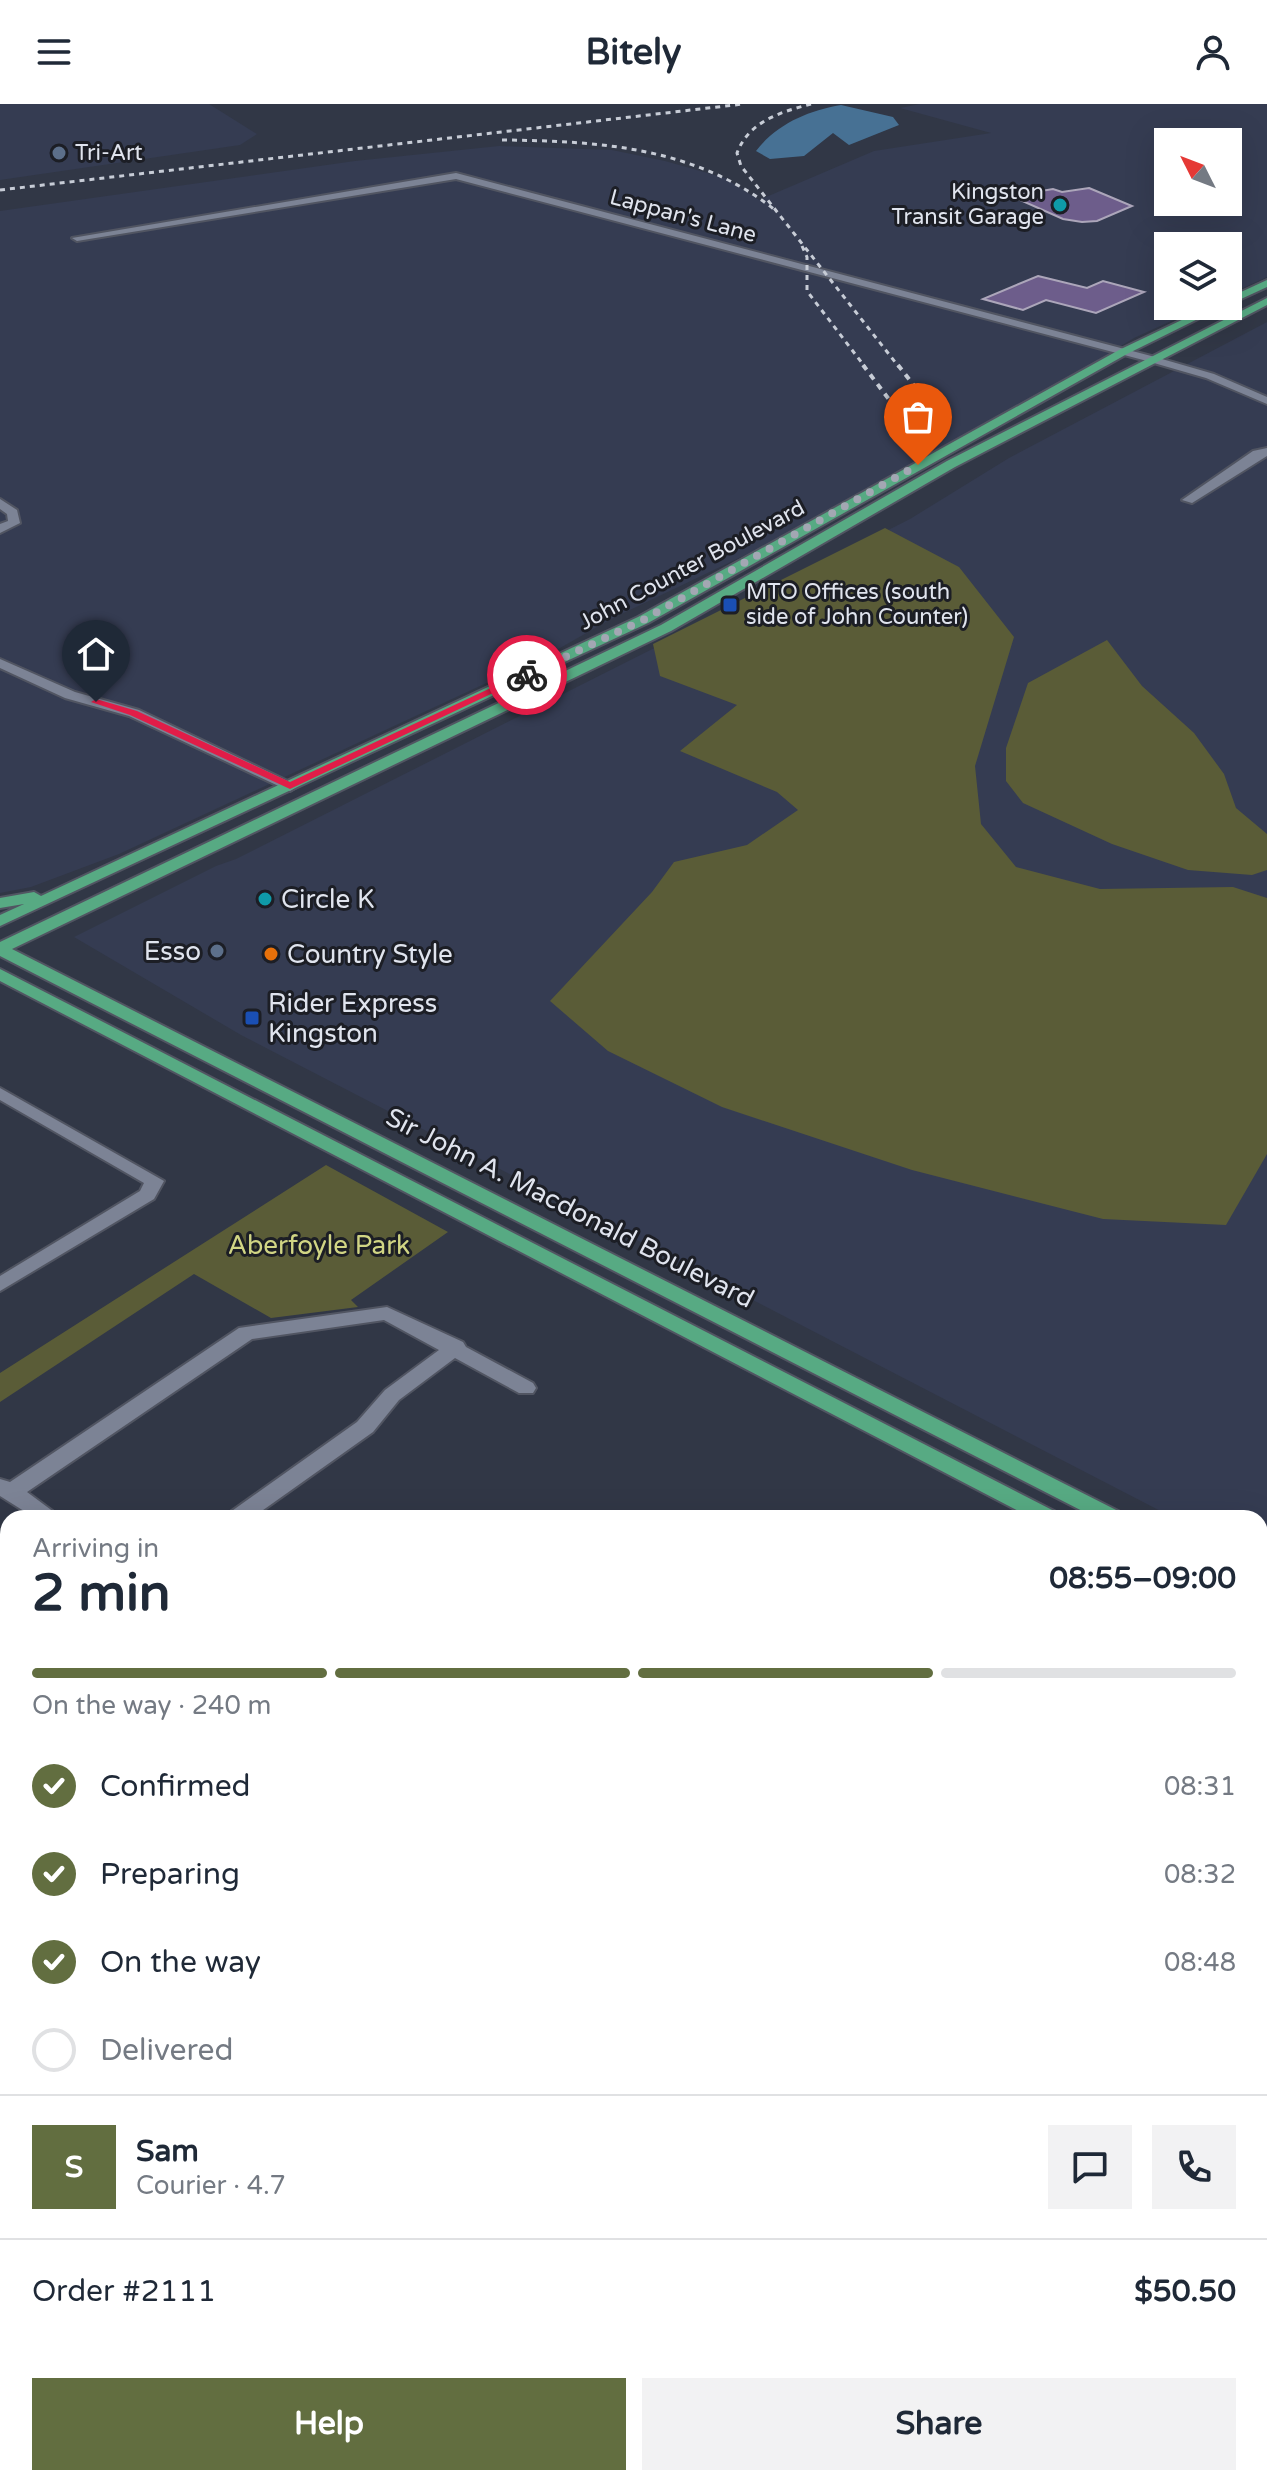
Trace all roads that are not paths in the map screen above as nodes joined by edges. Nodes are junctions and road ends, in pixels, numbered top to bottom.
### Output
1 (77, 238) dead end
2 (1267, 283) edge
3 (1242, 295) edge
4 (1267, 301) edge
5 (1190, 320) edge
6 (1123, 352) junction
7 (1151, 359) junction
8 (1267, 401) edge
9 (1267, 452) edge
10 (1188, 500) dead end
11 (0, 503) edge
12 (0, 529) edge
13 (0, 663) edge
14 (290, 786) junction
15 (124, 865) junction
16 (0, 903) edge
17 (0, 921) edge
18 (0, 948) edge
19 (0, 974) edge
20 (0, 988) edge
21 (40, 995) junction
22 (0, 1093) edge
23 (3, 1280) edge
24 (456, 1347) junction
25 (526, 1388) dead end
26 (6, 1489) edge
27 (39, 1510) edge
28 (248, 1510) edge
29 (1035, 1510) edge
30 (1098, 1510) edge

1 - 6 street, Lappan's Lane
2 - 3 main road
4 - 7 main road, John Counter Boulevard
5 - 6 main road, John Counter Boulevard
6 - 7 street, Lappan's Lane
6 - 14 main road, John Counter Boulevard
7 - 8 street, Lappan's Lane
7 - 18 main road, John Counter Boulevard
9 - 10 street
11 - 12 street
13 - 14 street
14 - 15 main road, John Counter Boulevard
15 - 16 main road
15 - 17 main road, John Counter Boulevard
18 - 30 main road, Sir John A. Macdonald Boulevard
19 - 21 main road, Sir John A. Macdonald Boulevard
20 - 21 main road
21 - 29 main road, Sir John A. Macdonald Boulevard
22 - 23 street
24 - 25 street
24 - 26 street
24 - 28 street
26 - 27 street

